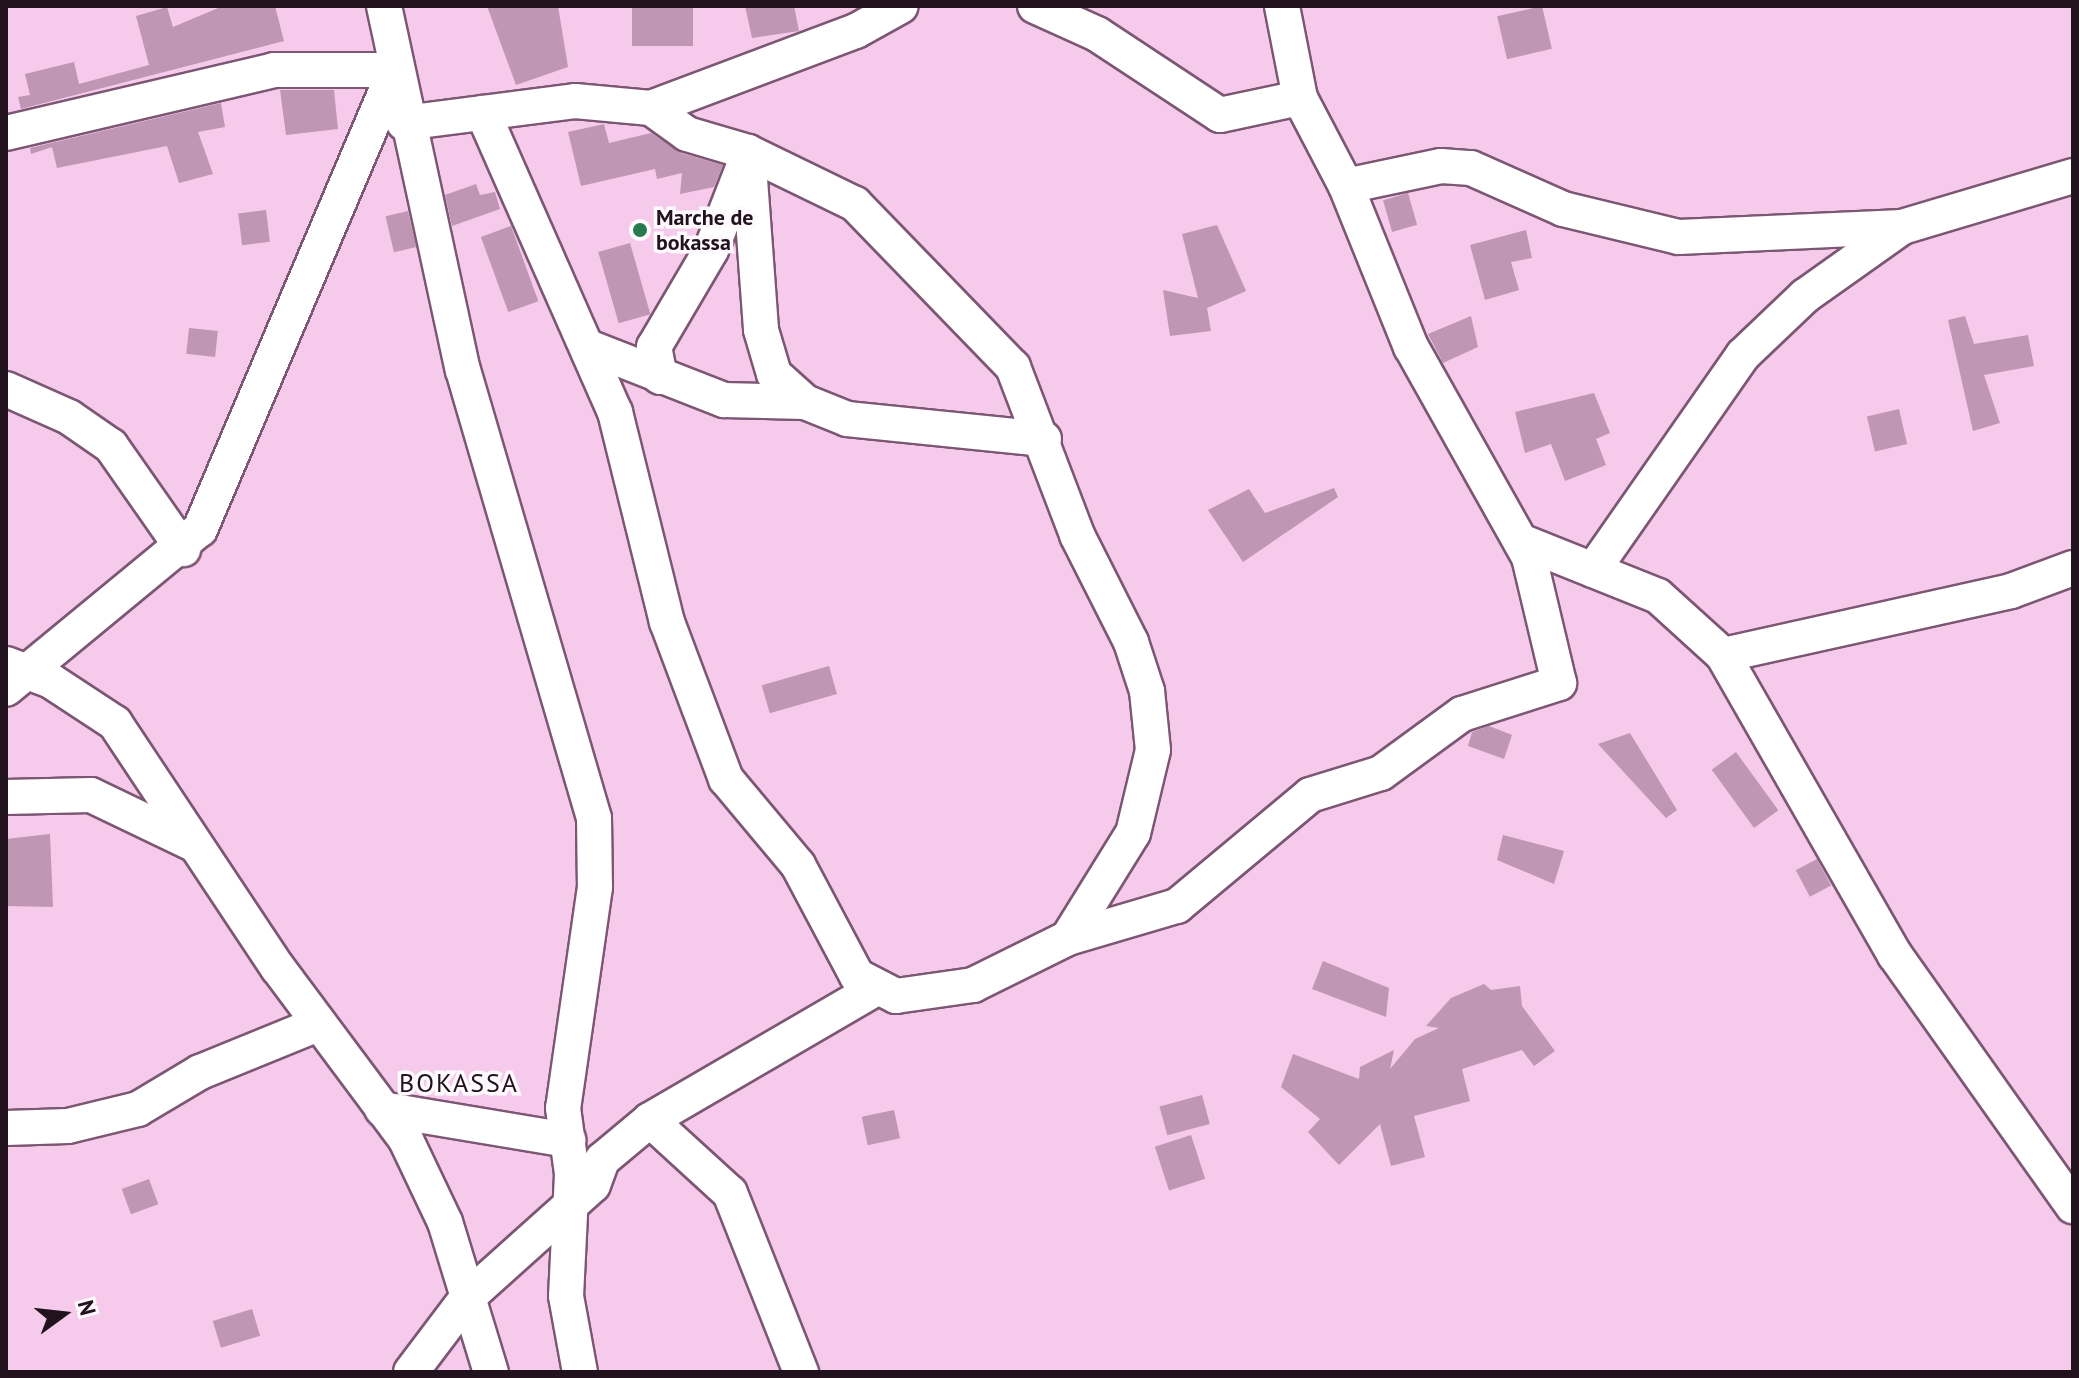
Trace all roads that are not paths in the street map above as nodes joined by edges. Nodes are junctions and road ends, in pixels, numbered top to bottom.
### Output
1 (384, 6) edge
2 (901, 6) edge
3 (1035, 6) edge
4 (1282, 6) edge
5 (395, 70) junction
6 (1300, 98) junction
7 (651, 108) junction
8 (483, 113) junction
9 (404, 123) junction
10 (6, 133) edge
11 (748, 152) junction
12 (2073, 176) edge
13 (1346, 186) junction
14 (1902, 227) junction
15 (591, 348) junction
16 (660, 377) junction
17 (6, 389) edge
18 (805, 402) junction
19 (1044, 439) junction
20 (1523, 542) junction
21 (183, 549) junction
22 (2073, 568) edge
23 (1593, 570) junction
24 (1723, 655) junction
25 (12, 675) edge
26 (6, 797) edge
27 (195, 845) junction
28 (1068, 938) junction
29 (875, 989) junction
30 (318, 1024) junction
31 (382, 1109) junction
32 (650, 1120) junction
33 (6, 1128) edge
34 (568, 1140) junction
35 (570, 1201) junction
36 (2073, 1206) edge
37 (467, 1298) junction
38 (411, 1372) edge
39 (491, 1372) edge
40 (580, 1372) edge
41 (801, 1372) edge

1 - 5 street
2 - 7 street
3 - 6 street
4 - 6 street
5 - 9 street
5 - 10 street
5 - 21 street
6 - 13 street
7 - 8 street
7 - 11 street
8 - 9 street
8 - 15 street
9 - 34 street
11 - 16 street
11 - 18 street
11 - 19 street
12 - 14 street
13 - 14 street
13 - 20 street
14 - 23 street
15 - 16 street
15 - 29 street
16 - 18 street
17 - 21 street
18 - 19 street
19 - 28 street
20 - 23 street
20 - 28 street
21 - 25 street
22 - 24 street
23 - 24 street
24 - 36 street
25 - 27 street
26 - 27 street
27 - 30 street
28 - 29 street
29 - 32 street
30 - 31 street
30 - 33 street
31 - 34 street
31 - 37 street
32 - 35 street
32 - 41 street
34 - 35 street
35 - 37 street
35 - 40 street
37 - 38 street
37 - 39 street

